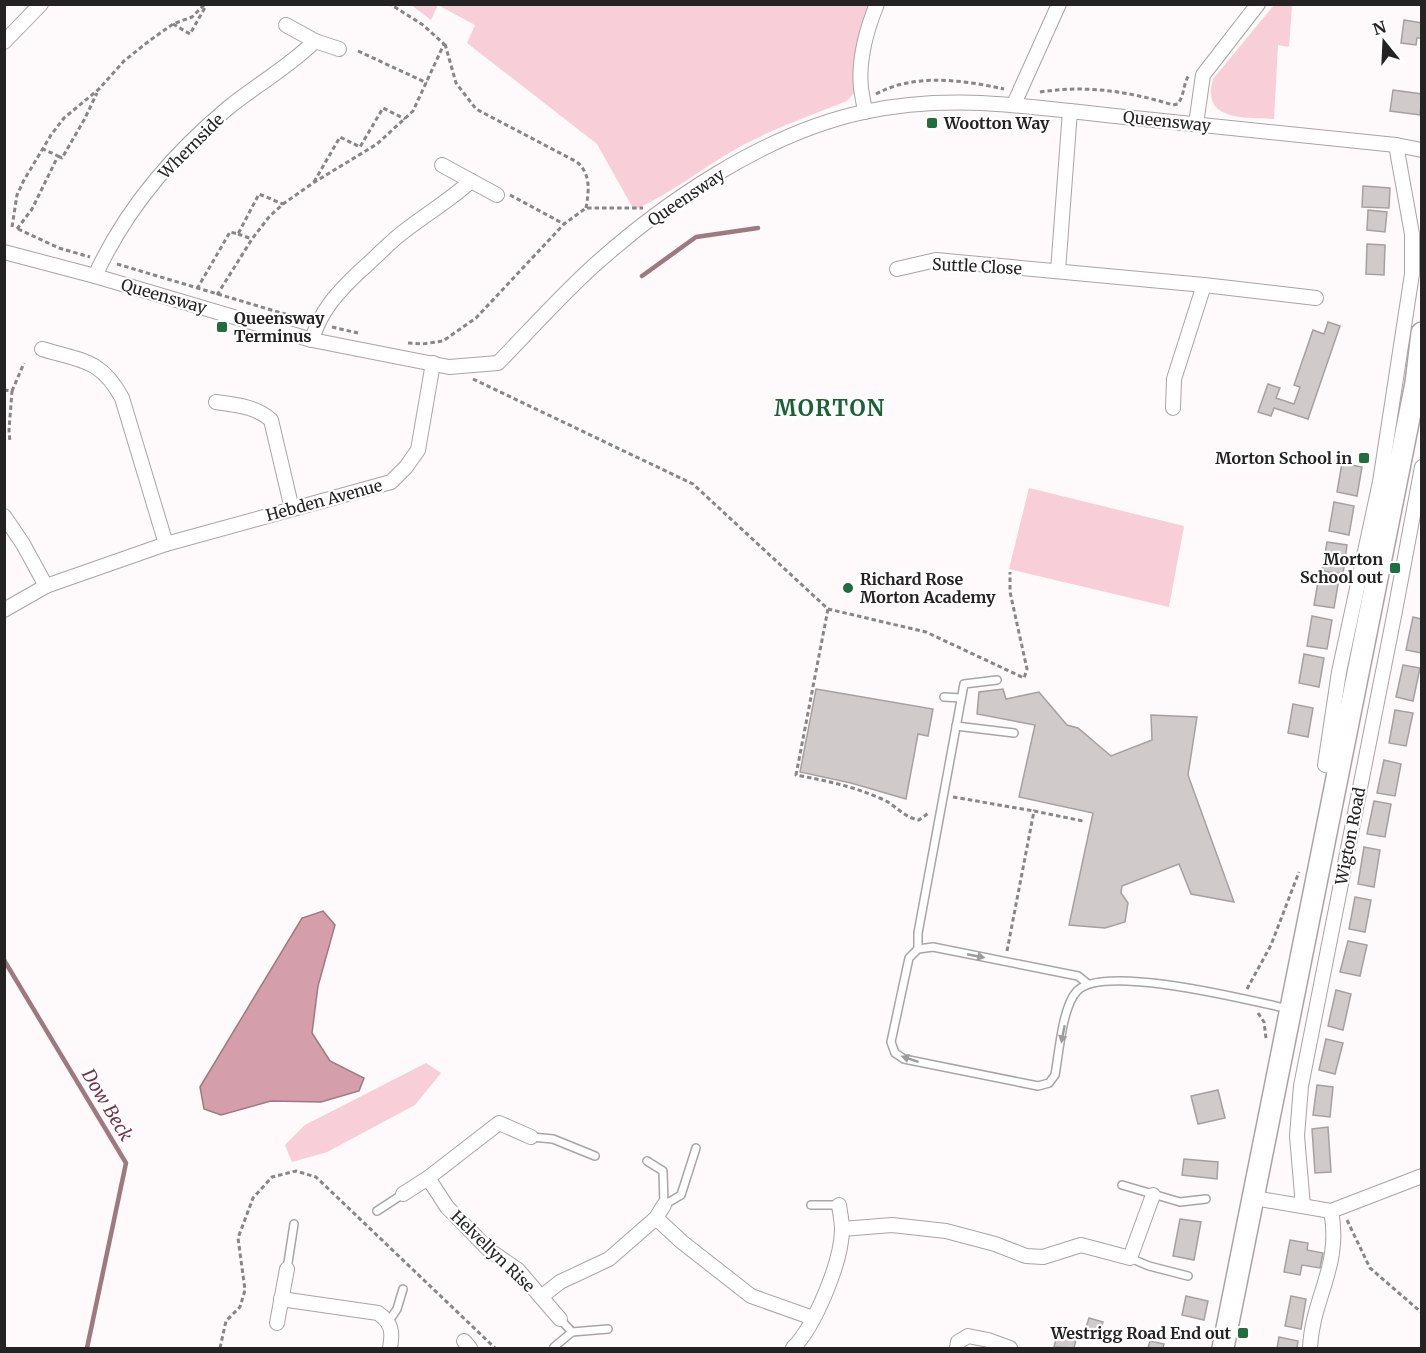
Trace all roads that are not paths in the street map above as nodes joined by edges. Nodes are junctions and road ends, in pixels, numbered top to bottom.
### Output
1 (41, 4) edge
2 (877, 4) edge
3 (1059, 4) edge
4 (1258, 4) edge
5 (286, 25) dead end
6 (315, 41) junction
7 (4, 42) edge
8 (339, 49) dead end
9 (1014, 104) junction
10 (1070, 111) junction
11 (865, 112) junction
12 (1196, 124) junction
13 (1396, 145) junction
14 (1422, 150) edge
15 (442, 165) dead end
16 (471, 181) junction
17 (503, 195) road end
18 (4, 252) edge
19 (897, 269) dead end
20 (1058, 271) junction
21 (95, 276) junction
22 (1204, 285) junction
23 (1316, 298) dead end
24 (1422, 333) edge
25 (312, 340) junction
26 (42, 349) dead end
27 (433, 363) junction
28 (216, 402) dead end
29 (1173, 408) dead end
30 (1422, 467) edge
31 (292, 509) junction
32 (4, 516) edge
33 (166, 544) junction
34 (46, 586) junction
35 (4, 610) edge
36 (997, 680) dead end
37 (944, 696) dead end
38 (961, 698) junction
39 (956, 726) junction
40 (1014, 733) dead end
41 (1340, 767) junction
42 (918, 949) junction
43 (1088, 984) junction
44 (1291, 1010) junction
45 (531, 1137) joint
46 (696, 1148) dead end
47 (595, 1156) dead end
48 (647, 1161) dead end
49 (1422, 1176) edge
50 (428, 1178) junction
51 (1122, 1185) dead end
52 (403, 1194) joint
53 (1153, 1195) junction
54 (1254, 1198) junction
55 (1206, 1199) dead end
56 (664, 1205) junction
57 (811, 1205) dead end
58 (839, 1205) joint
59 (1303, 1206) junction
60 (1336, 1209) junction
61 (377, 1211) dead end
62 (656, 1218) junction
63 (294, 1224) dead end
64 (842, 1229) junction
65 (1130, 1258) junction
66 (287, 1269) joint
67 (1188, 1276) dead end
68 (403, 1289) dead end
69 (541, 1297) junction
70 (281, 1299) junction
71 (813, 1318) junction
72 (560, 1319) joint
73 (389, 1321) junction
74 (277, 1323) dead end
75 (608, 1329) dead end
76 (572, 1332) junction
77 (554, 1347) dead end
78 (390, 1348) edge
79 (793, 1348) edge
80 (957, 1348) edge
81 (1010, 1348) edge
82 (1223, 1348) edge
83 (1310, 1348) edge

1 - 7 street
2 - 11 street
3 - 9 street
4 - 12 street
5 - 6 street
6 - 8 street
6 - 21 street, Whernside
9 - 10 street, Queensway
9 - 11 street, Queensway
10 - 12 street, Queensway
10 - 20 street
11 - 27 street, Queensway
12 - 13 street, Queensway
13 - 14 street, Queensway
13 - 41 street, Wigton Road
15 - 16 street
16 - 17 street
16 - 25 street
18 - 21 street, Queensway
19 - 20 street, Suttle Close
20 - 22 street, Suttle Close
21 - 25 street, Queensway
22 - 23 street, Suttle Close
22 - 29 street
24 - 41 main road, Wigton Road
25 - 27 street, Queensway
26 - 33 street
27 - 31 street, Hebden Avenue
28 - 31 street
30 - 59 street, Wigton Road
31 - 33 street, Hebden Avenue
32 - 34 street
33 - 34 street, Hebden Avenue
34 - 35 street, Hebden Avenue
36 - 38 lane
37 - 38 lane
38 - 39 lane
39 - 40 lane
39 - 42 lane
41 - 44 main road, Wigton Road
42 -> 43 lane
43 -> 42 lane
43 - 44 lane
44 - 54 main road, Wigton Road
45 - 47 lane
45 - 50 street
46 - 56 lane
48 - 56 lane
49 - 60 street
50 - 52 street
50 - 69 street, Helvellyn Rise
51 - 53 lane
52 - 61 lane
53 - 55 lane
53 - 65 street
54 - 59 street
54 - 82 main road, Wigton Road
56 - 62 street, Helvellyn Rise
57 - 58 lane
58 - 64 street
59 - 60 street
60 - 83 street
62 - 69 street, Helvellyn Rise
62 - 71 street
63 - 66 lane
64 - 65 street
64 - 71 street
65 - 67 lane
66 - 70 street
68 - 73 lane
69 - 72 street
70 - 73 street
70 - 74 street
71 - 79 street
72 - 76 lane
73 - 78 street
75 - 76 lane
76 - 77 lane
80 - 81 street

